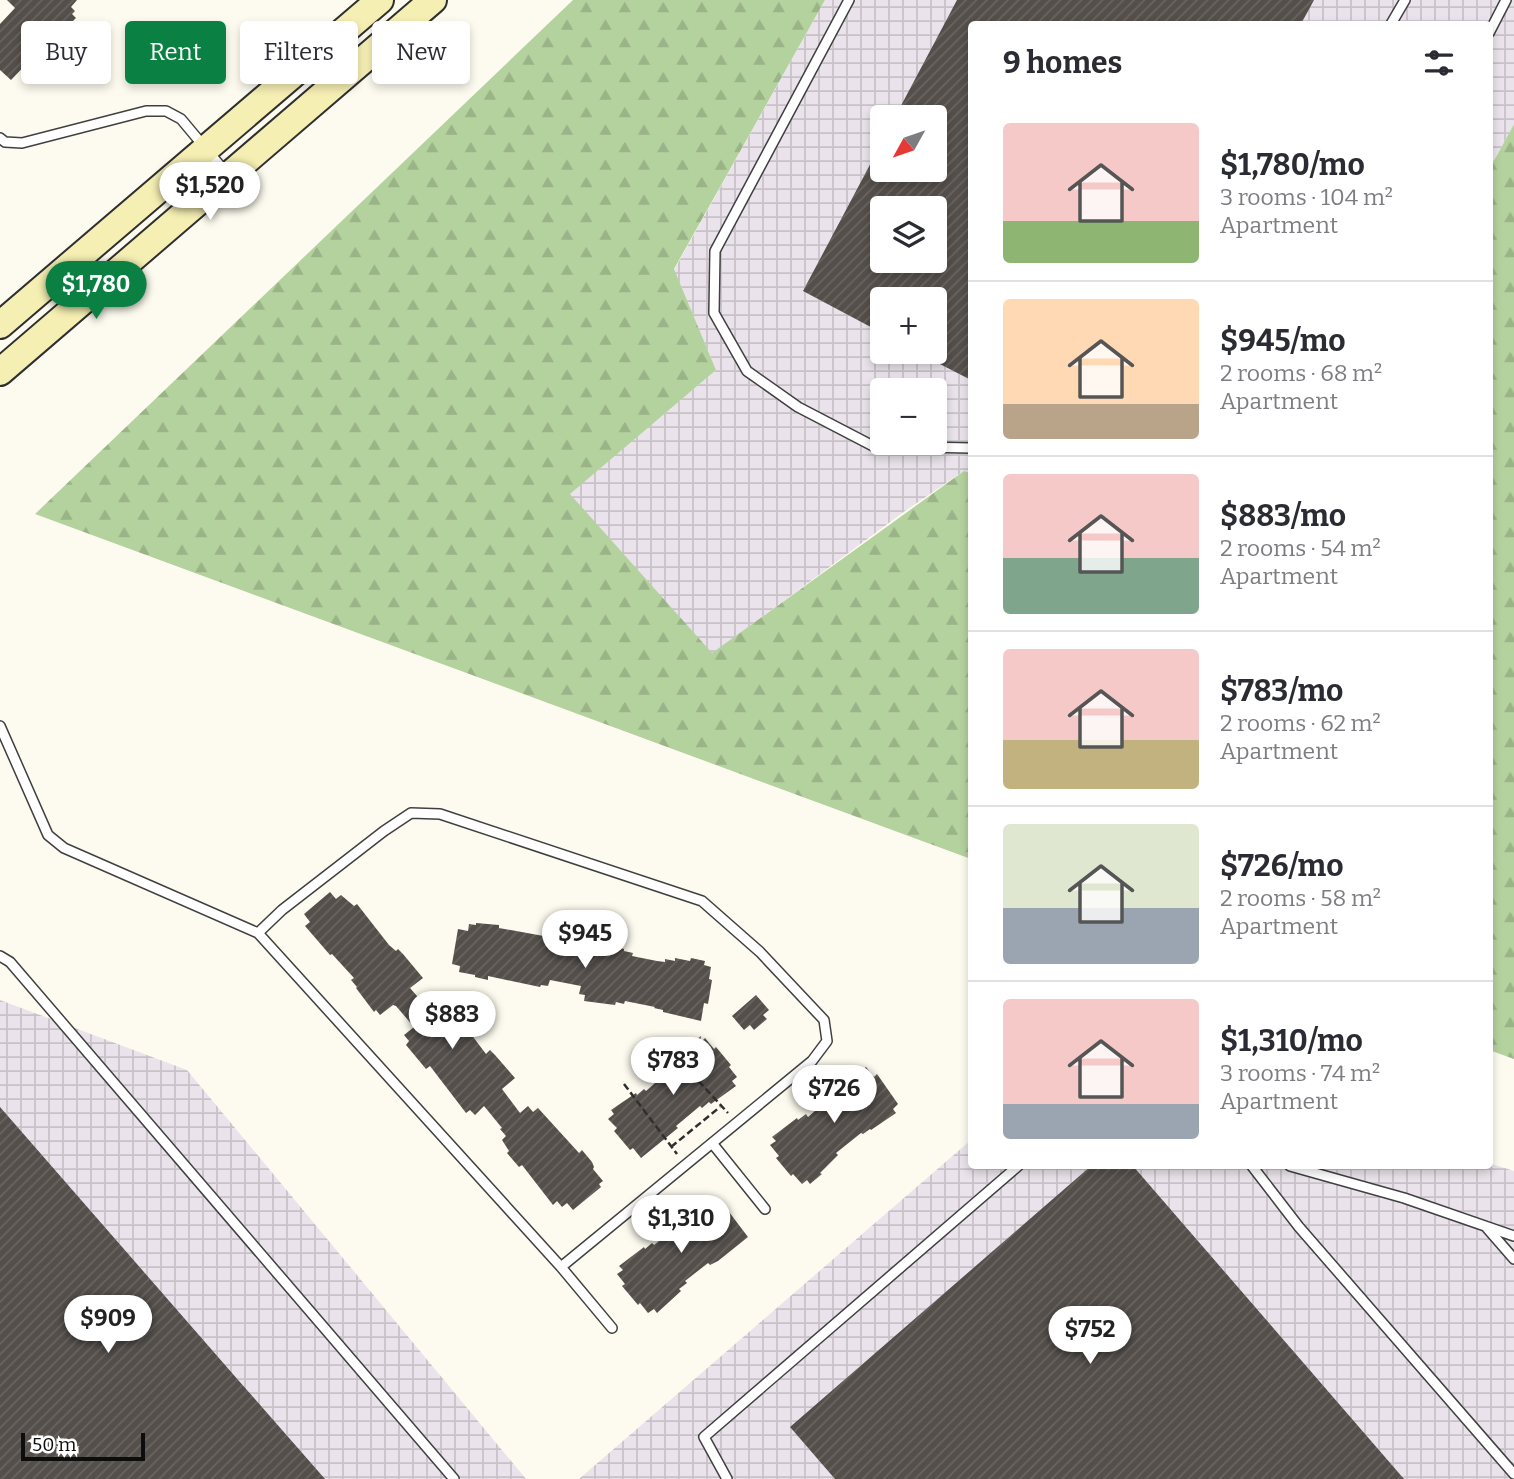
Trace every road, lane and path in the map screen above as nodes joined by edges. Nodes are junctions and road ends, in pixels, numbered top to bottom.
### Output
1 (380, 0) edge
2 (433, 0) edge
3 (849, 0) edge
4 (1405, 0) edge
5 (1506, 0) edge
6 (1393, 21) edge
7 (1493, 25) edge
8 (0, 138) edge
9 (206, 148) junction
10 (228, 176) junction
11 (0, 325) edge
12 (0, 372) edge
13 (968, 449) edge
14 (0, 726) edge
15 (258, 933) junction
16 (0, 956) edge
17 (670, 1050) dead end
18 (624, 1084) dead end
19 (721, 1106) junction
20 (737, 1123) junction
21 (712, 1143) junction
22 (671, 1147) junction
23 (685, 1166) junction
24 (1015, 1169) edge
25 (1254, 1169) edge
26 (1301, 1169) edge
27 (765, 1209) dead end
28 (1486, 1226) junction
29 (1514, 1236) edge
30 (1514, 1259) edge
31 (561, 1268) junction
32 (612, 1328) dead end
33 (1514, 1474) edge
34 (454, 1479) edge
35 (727, 1479) edge

1 - 9 main road
2 - 10 main road
3 - 13 lane
4 - 6 lane
5 - 7 lane
8 - 9 lane
9 - 10 lane
9 - 11 main road
10 - 12 main road
14 - 15 lane
15 - 20 lane
15 - 31 lane
16 - 34 lane
17 - 19 path
18 - 22 path
19 - 20 path
19 - 22 path
20 - 21 lane
21 - 23 lane
21 - 27 lane
22 - 23 path
23 - 31 lane
24 - 35 lane
25 - 33 lane
26 - 28 lane
28 - 29 lane
28 - 30 lane
31 - 32 lane

